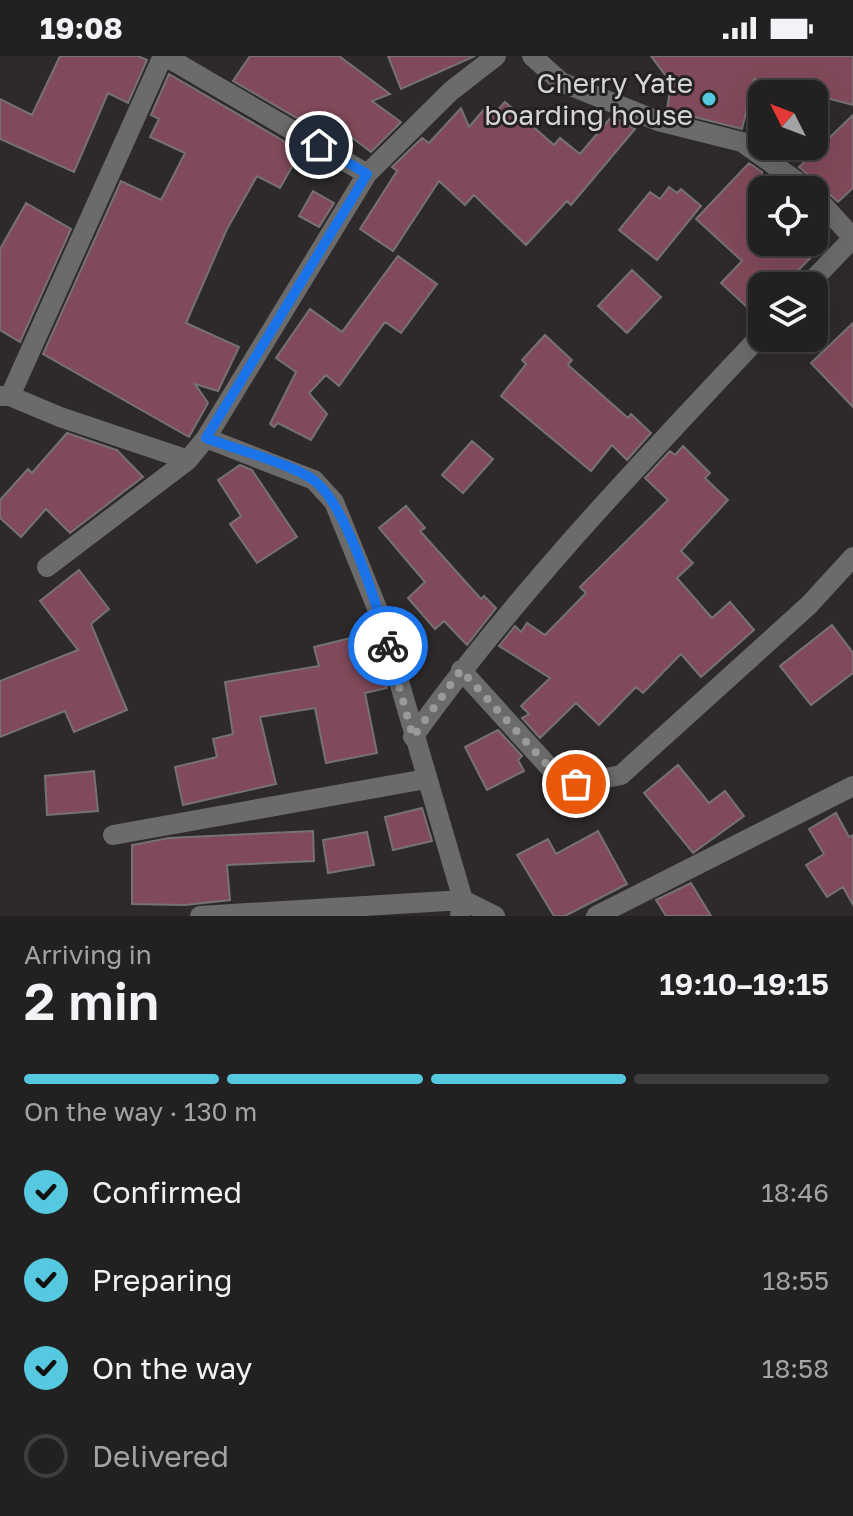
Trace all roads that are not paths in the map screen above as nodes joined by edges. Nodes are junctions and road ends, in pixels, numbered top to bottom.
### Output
1 (164, 56) edge
2 (496, 56) edge
3 (532, 56) edge
4 (367, 174) junction
5 (789, 176) edge
6 (828, 210) edge
7 (853, 238) edge
8 (820, 272) edge
9 (748, 349) edge
10 (5, 396) edge
11 (206, 438) junction
12 (188, 460) junction
13 (853, 557) edge
14 (47, 567) dead end
15 (461, 670) junction
16 (413, 737) junction
17 (426, 779) junction
18 (853, 786) edge
19 (113, 835) dead end
20 (462, 908) edge
21 (200, 916) edge
22 (495, 916) edge
23 (596, 916) edge

1 - 4 street
1 - 10 street
2 - 4 street
3 - 5 street
4 - 11 street
6 - 7 street
7 - 8 street
9 - 15 street
10 - 12 street
11 - 12 street
11 - 16 street
12 - 14 street
13 - 15 street
15 - 16 street
16 - 17 street
17 - 19 street
17 - 20 street
18 - 23 street
20 - 21 street
20 - 22 street

